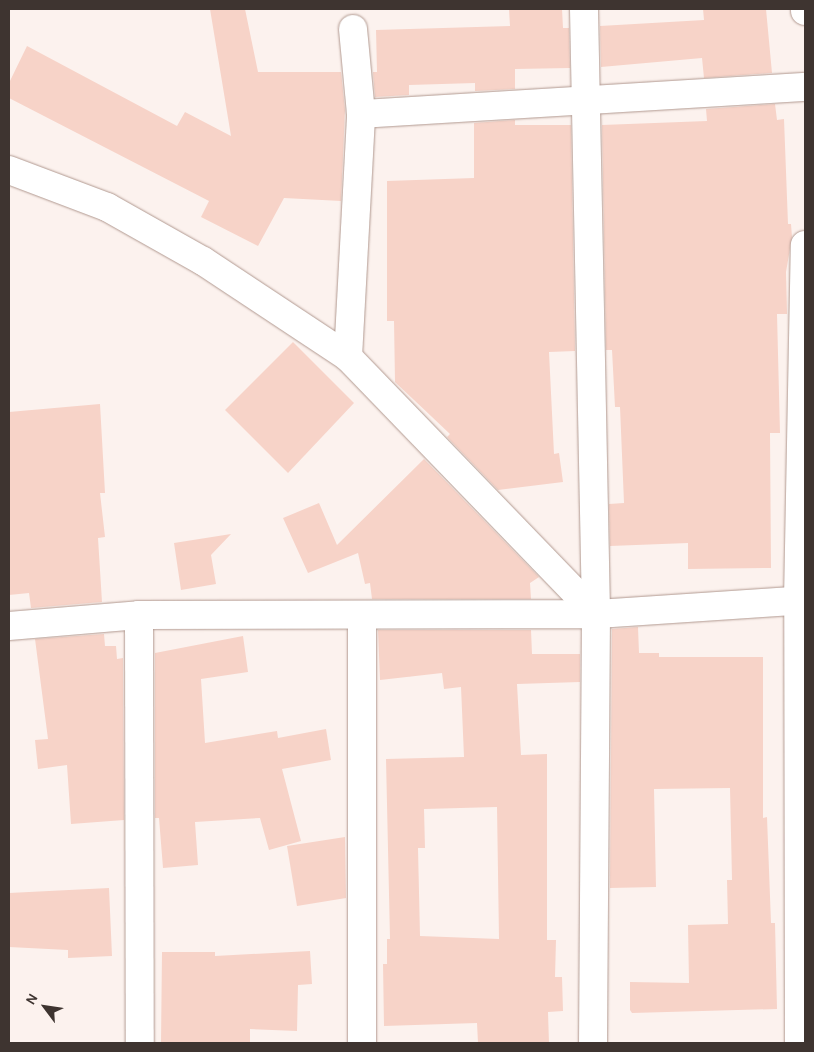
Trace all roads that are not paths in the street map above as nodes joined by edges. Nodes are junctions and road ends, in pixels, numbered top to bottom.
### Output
1 (584, 9) edge
2 (353, 28) dead end
3 (805, 87) edge
4 (587, 101) junction
5 (361, 114) junction
6 (9, 170) edge
7 (805, 245) edge
8 (348, 357) junction
9 (802, 600) edge
10 (596, 614) junction
11 (139, 615) junction
12 (362, 616) junction
13 (9, 626) edge
14 (140, 1043) edge
15 (362, 1043) edge
16 (593, 1043) edge
17 (799, 1043) edge

1 - 4 street
2 - 5 street
3 - 4 street
4 - 5 street
4 - 10 street
5 - 8 street
6 - 8 street
7 - 9 street
8 - 10 street
9 - 10 street
9 - 17 street
10 - 12 street
10 - 16 street
11 - 12 street
11 - 13 street
11 - 14 street
12 - 15 street

